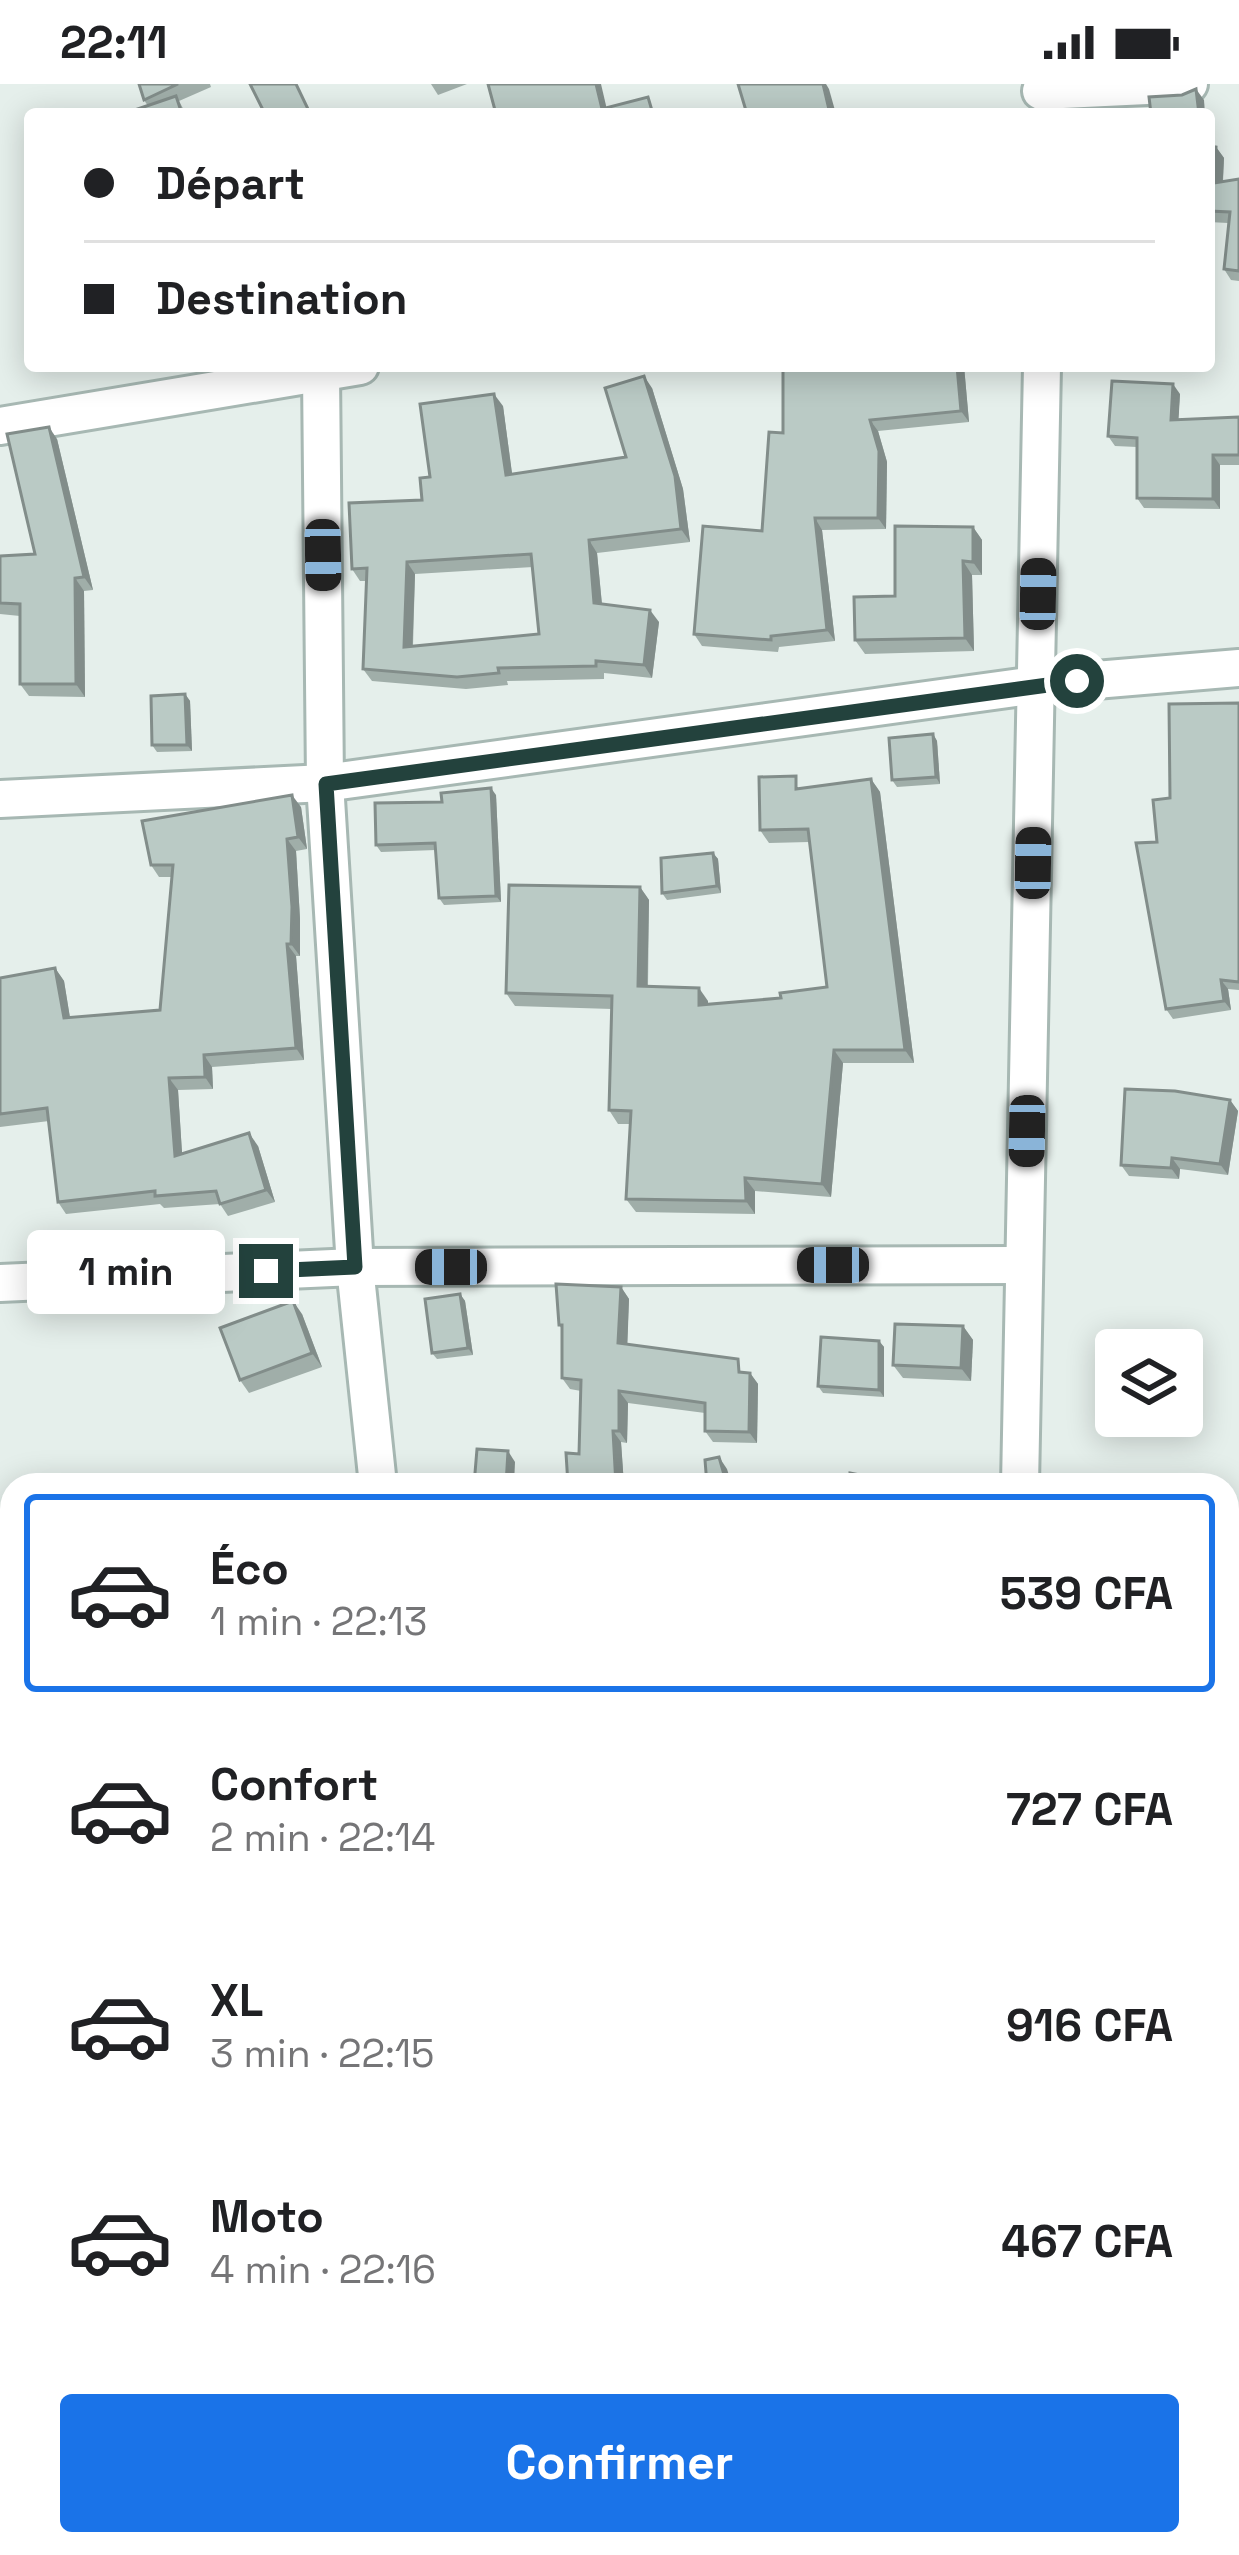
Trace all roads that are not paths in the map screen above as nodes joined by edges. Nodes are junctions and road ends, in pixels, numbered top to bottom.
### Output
1 (1189, 84) edge
2 (1041, 96) edge
3 (327, 372) edge
4 (1042, 372) edge
5 (321, 373) junction
6 (0, 426) edge
7 (1239, 668) edge
8 (1036, 685) junction
9 (326, 784) junction
10 (0, 800) edge
11 (1024, 1265) junction
12 (355, 1267) junction
13 (0, 1283) edge
14 (377, 1473) edge
15 (1020, 1473) edge

1 - 2 street
3 - 5 street
4 - 8 street
5 - 6 street
5 - 9 street
7 - 8 street
8 - 9 street
8 - 11 street
9 - 10 street
9 - 12 street
11 - 12 street
11 - 15 street
12 - 13 street
12 - 14 street

